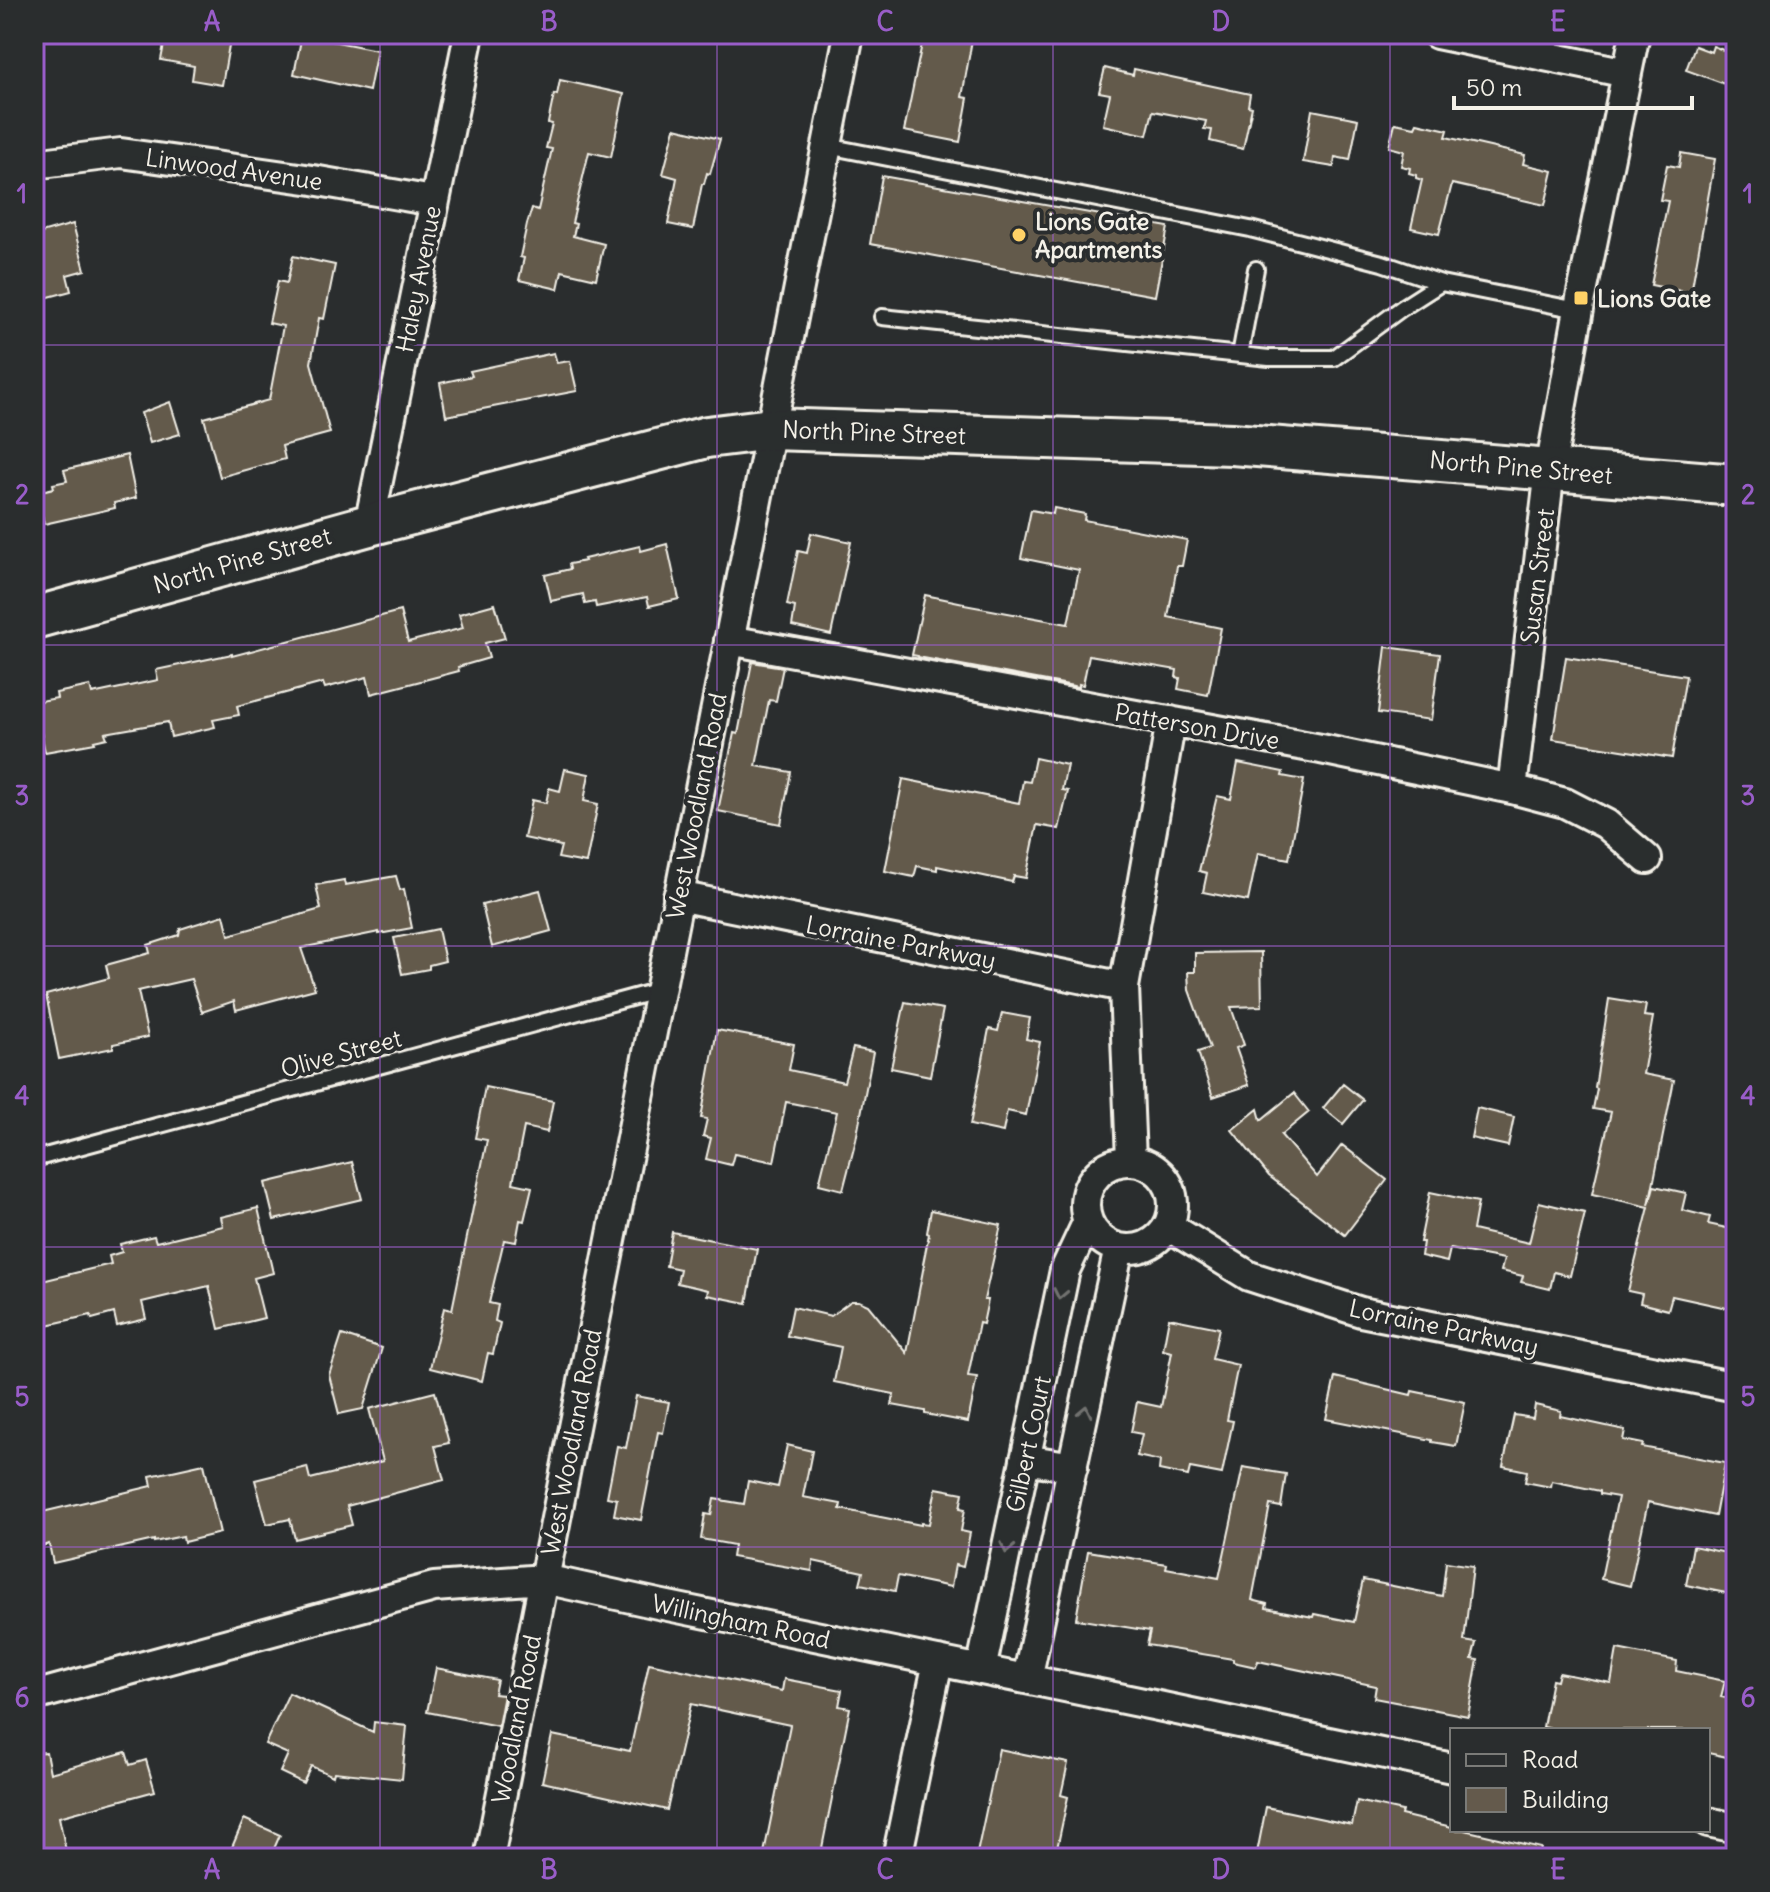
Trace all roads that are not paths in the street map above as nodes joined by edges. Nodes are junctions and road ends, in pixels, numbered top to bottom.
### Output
1 (469, 34) edge
2 (849, 34) edge
3 (1437, 34) edge
4 (1635, 34) edge
5 (1627, 73) junction
6 (827, 146) junction
7 (34, 164) edge
8 (433, 201) junction
9 (1256, 269) dead end
10 (1441, 283) junction
11 (1578, 310) junction
12 (882, 317) dead end
13 (1240, 355) junction
14 (771, 429) junction
15 (1550, 470) junction
16 (1736, 485) edge
17 (369, 525) junction
18 (34, 618) edge
19 (729, 640) junction
20 (1171, 721) junction
21 (1512, 789) junction
22 (1647, 859) dead end
23 (678, 896) junction
24 (1124, 987) junction
25 (660, 990) junction
26 (34, 1159) edge
27 (1131, 1160) junction
28 (1088, 1221) junction
29 (1168, 1226) junction
30 (1119, 1248) junction
31 (1736, 1387) edge
32 (1025, 1459) junction
33 (1073, 1467) junction
34 (544, 1579) junction
35 (938, 1661) junction
36 (981, 1670) junction
37 (1027, 1679) junction
38 (34, 1696) edge
39 (1450, 1768) edge
40 (1710, 1822) edge
41 (1736, 1828) edge
42 (489, 1858) edge
43 (897, 1858) edge

1 - 8 street, Haley Avenue
2 - 6 street, West Woodland Road
3 - 5 street
4 - 5 street, Susan Street
5 - 11 street, Susan Street
6 - 10 lane
6 - 14 street, West Woodland Road
7 - 8 street, Linwood Avenue
8 - 17 street, Haley Avenue
9 - 13 lane
10 - 11 lane
10 - 13 lane
11 - 15 street, Susan Street
12 - 13 lane
14 - 15 main road, North Pine Street
14 - 17 main road, North Pine Street
14 - 19 street, West Woodland Road
15 - 16 main road, North Pine Street
15 - 21 street, Susan Street
17 - 18 main road, North Pine Street
19 - 20 street, Patterson Drive
19 - 23 street, West Woodland Road
20 - 21 street, Patterson Drive
20 - 24 street
21 - 22 street, Patterson Drive
23 - 24 street, Lorraine Parkway
23 - 25 street, West Woodland Road
24 - 27 street
25 - 26 lane, Olive Street
25 - 34 street, West Woodland Road
27 - 28 street
27 - 29 street
28 - 30 street
28 -> 32 street, Gilbert Court
29 - 30 street
29 - 31 street, Lorraine Parkway
33 -> 30 street, Gilbert Court
32 - 33 street
32 -> 36 street, Gilbert Court
33 - 37 street, Gilbert Court
34 - 35 street, Willingham Road
34 - 38 street, Willingham Road
34 - 42 street, Woodland Road
35 - 36 street, Willingham Road
35 - 43 street
36 - 37 street, Willingham Road
37 - 39 street, Willingham Road
40 - 41 street

